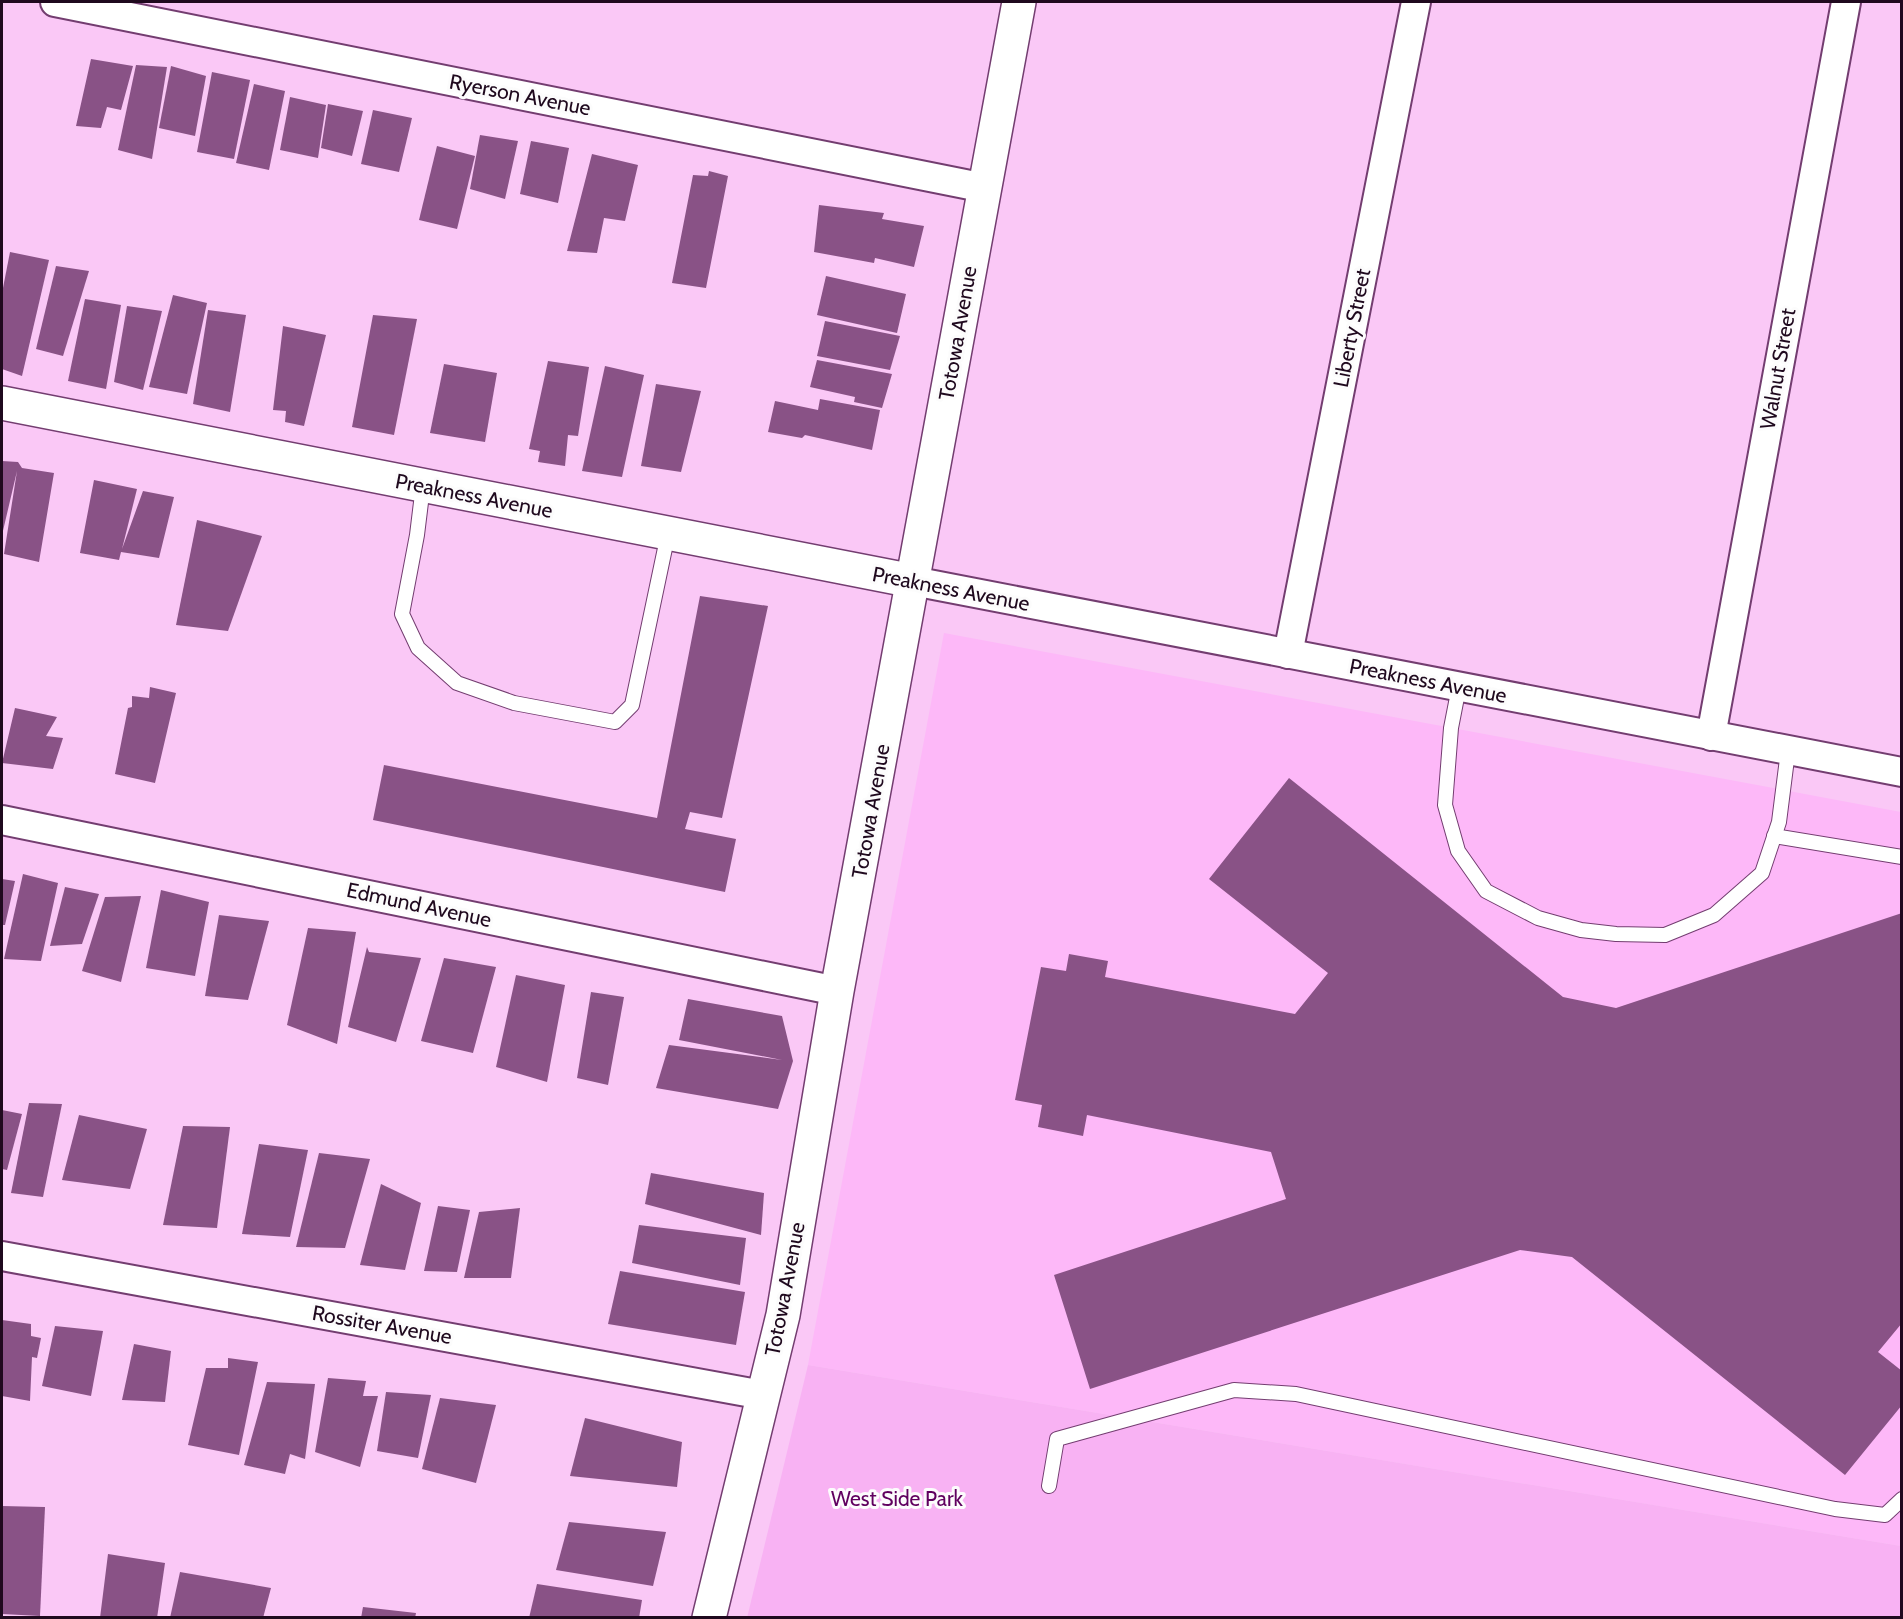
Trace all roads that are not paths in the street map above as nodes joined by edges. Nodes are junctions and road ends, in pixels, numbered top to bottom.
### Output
1 (55, 2) edge
2 (1019, 2) edge
3 (1416, 2) edge
4 (1846, 2) edge
5 (985, 188) junction
6 (2, 403) edge
7 (423, 486) junction
8 (668, 534) junction
9 (913, 581) junction
10 (1288, 654) junction
11 (1459, 687) junction
12 (1711, 736) junction
13 (1788, 751) junction
14 (1902, 772) edge
15 (2, 820) edge
16 (1774, 836) junction
17 (1902, 857) edge
18 (837, 991) junction
19 (2, 1256) edge
20 (763, 1395) junction
21 (1049, 1486) dead end
22 (1902, 1499) edge
23 (709, 1617) edge

1 - 5 street, Ryerson Avenue
2 - 5 street, Totowa Avenue
3 - 10 street, Liberty Street
4 - 12 street, Walnut Street
5 - 9 street, Totowa Avenue
6 - 7 street, Preakness Avenue
7 - 8 street, Preakness Avenue
7 - 8 lane
8 - 9 street, Preakness Avenue
9 - 10 street, Preakness Avenue
9 - 18 street, Totowa Avenue
10 - 11 street, Preakness Avenue
11 - 12 street, Preakness Avenue
11 - 16 lane
12 - 13 street, Preakness Avenue
13 - 14 street, Preakness Avenue
13 - 16 lane
15 - 18 street, Edmund Avenue
16 - 17 lane
18 - 20 street, Totowa Avenue
19 - 20 street, Rossiter Avenue
20 - 23 street, Totowa Avenue
21 - 22 lane

